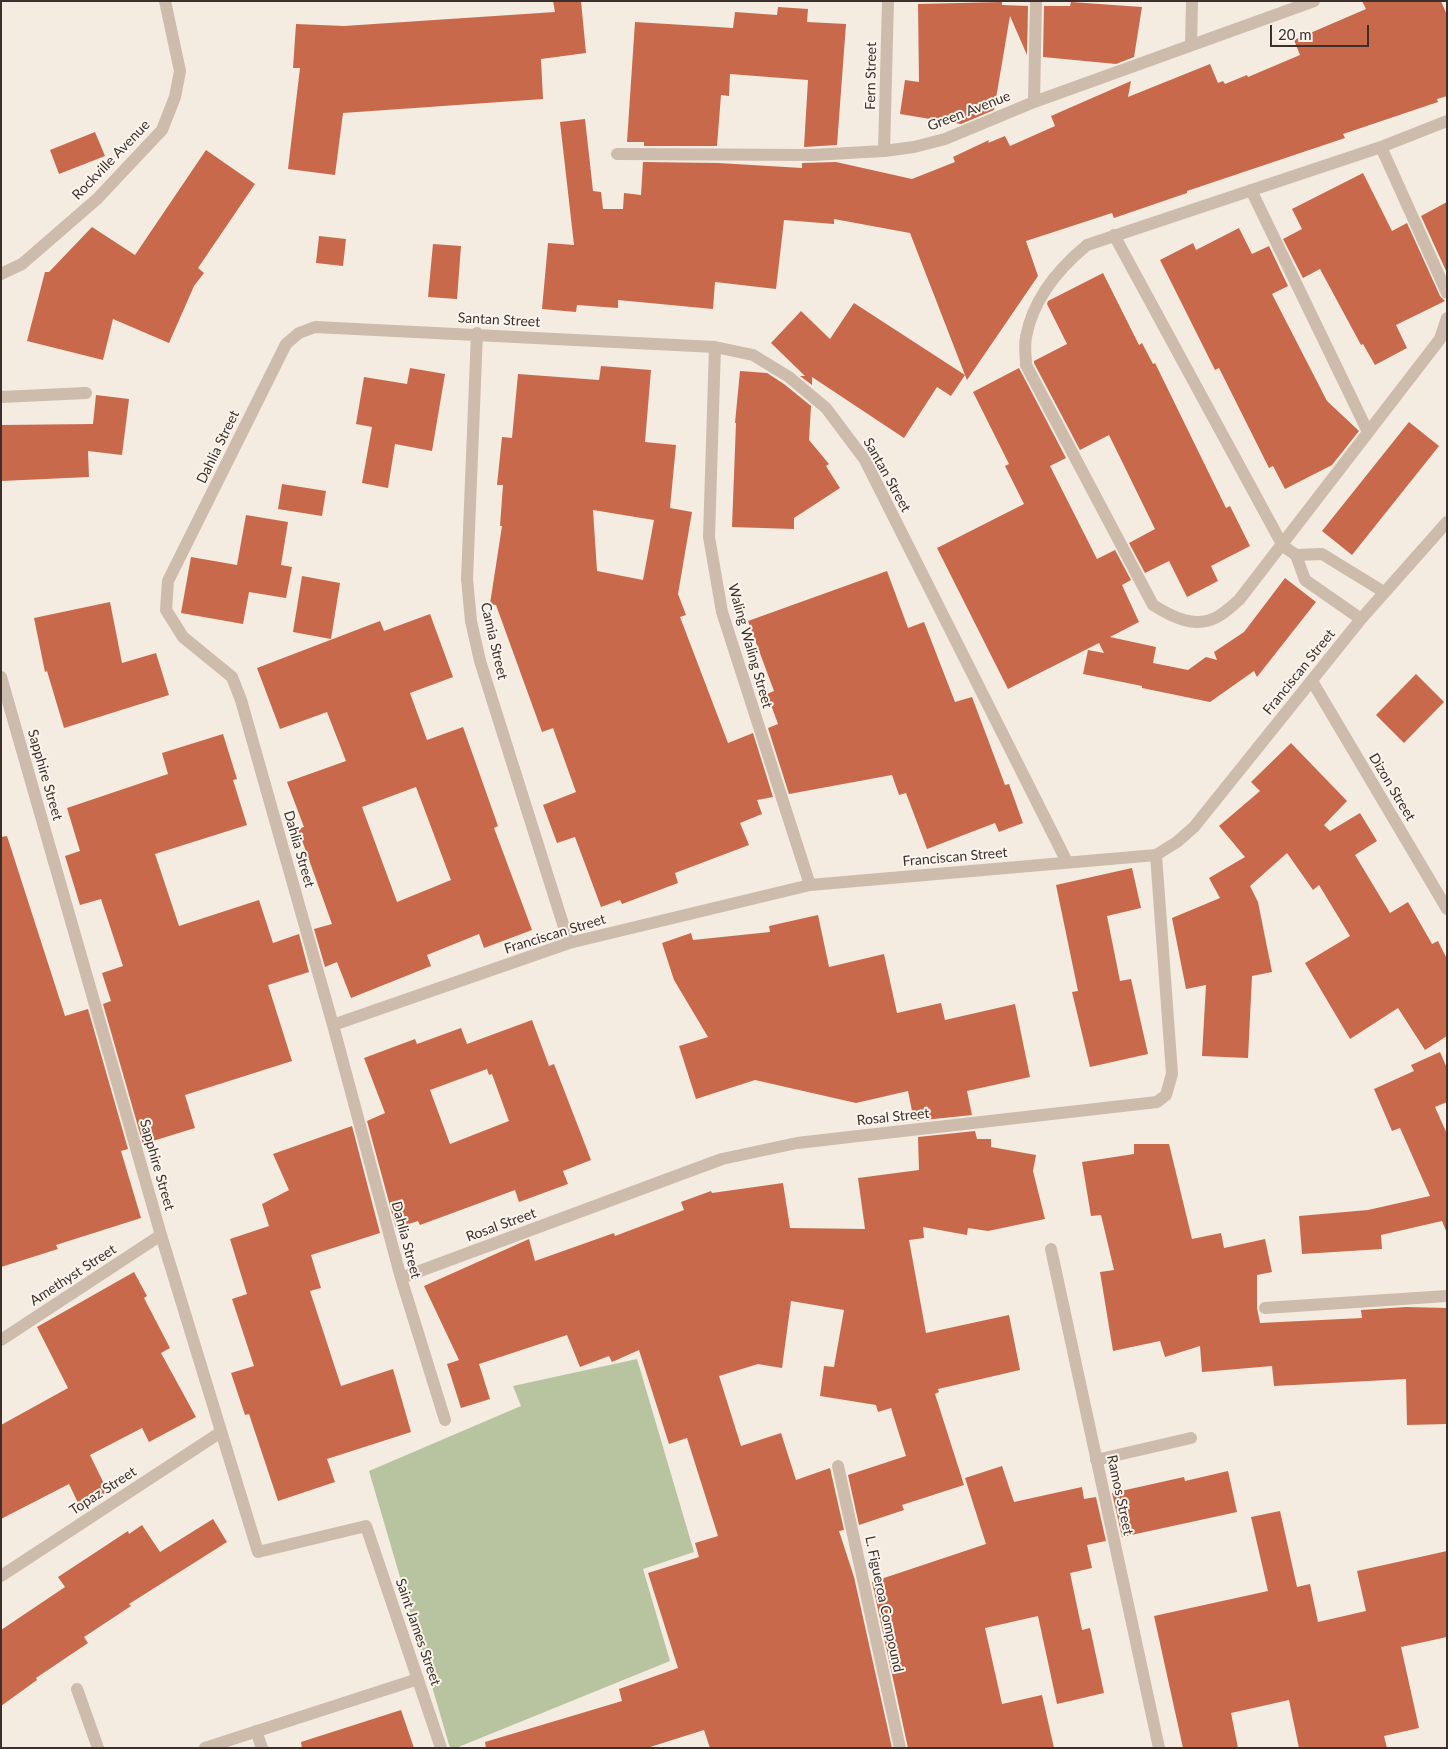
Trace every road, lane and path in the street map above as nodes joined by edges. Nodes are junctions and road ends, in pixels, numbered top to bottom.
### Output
1 (165, 1) edge
2 (888, 1) edge
3 (1036, 1) edge
4 (1192, 1) edge
5 (1314, 1) edge
6 (1191, 45) junction
7 (1034, 102) junction
8 (1447, 121) edge
9 (1381, 146) junction
10 (884, 151) junction
11 (617, 154) dead end
12 (1251, 190) junction
13 (1114, 235) junction
14 (1, 274) edge
15 (1447, 293) edge
16 (1447, 318) edge
17 (477, 333) junction
18 (299, 334) joint
19 (715, 347) junction
20 (86, 393) dead end
21 (1, 397) edge
22 (1368, 432) junction
23 (1447, 522) edge
24 (1282, 546) junction
25 (1296, 555) junction
26 (1384, 592) junction
27 (1362, 619) junction
28 (1, 677) edge
29 (1312, 681) junction
30 (1156, 855) junction
31 (1067, 862) junction
32 (810, 885) junction
33 (1447, 909) edge
34 (569, 943) junction
35 (333, 1025) junction
36 (161, 1235) junction
37 (1051, 1249) dead end
38 (401, 1278) junction
39 (1447, 1296) edge
40 (1266, 1308) dead end
41 (1, 1340) edge
42 (445, 1420) dead end
43 (221, 1432) junction
44 (1190, 1438) dead end
45 (1096, 1460) junction
46 (838, 1466) dead end
47 (366, 1526) joint
48 (1, 1576) edge
49 (418, 1679) junction
50 (77, 1689) dead end
51 (256, 1731) junction
52 (98, 1748) edge
53 (205, 1748) edge
54 (262, 1748) edge
55 (441, 1748) edge
56 (900, 1748) edge
57 (1159, 1748) edge

1 - 14 street, Rockville Avenue
2 - 10 street, Fern Street
3 - 7 street
4 - 6 street
5 - 6 street, Green Avenue
6 - 7 street, Green Avenue
7 - 10 street, Green Avenue
8 - 9 street
9 - 12 street
9 - 15 street
10 - 11 street, Green Avenue
12 - 13 street
12 - 22 street
13 - 24 street
13 - 24 street
16 - 22 street
17 - 18 street, Santan Street
17 - 19 street, Santan Street
17 - 34 street, Camia Street
18 - 35 street, Dahlia Street
19 - 31 street, Santan Street
19 - 32 street, Waling Waling Street
20 - 21 street
22 - 24 street
23 - 26 street, Franciscan Street
24 - 25 street
25 - 26 street
25 - 27 street
26 - 27 street, Franciscan Street
27 - 29 street, Franciscan Street
28 - 36 street, Sapphire Street
29 - 30 street, Franciscan Street
29 - 33 street, Dizon Street
30 - 31 street, Franciscan Street
30 - 38 street, Rosal Street
31 - 32 street, Franciscan Street
32 - 34 street, Franciscan Street
34 - 35 street, Franciscan Street
35 - 38 street, Dahlia Street
36 - 41 street, Amethyst Street
36 - 43 street, Sapphire Street
37 - 45 street, Ramos Street
38 - 42 street, Dahlia Street
39 - 40 street
43 - 47 street, Sapphire Street
43 - 48 street, Topaz Street
44 - 45 street
45 - 57 street, Ramos Street
46 - 56 street, L. Figueroa Compound
47 - 49 street, Saint James Street
49 - 51 street
49 - 55 street, Saint James Street
50 - 52 street
51 - 53 street
51 - 54 street

